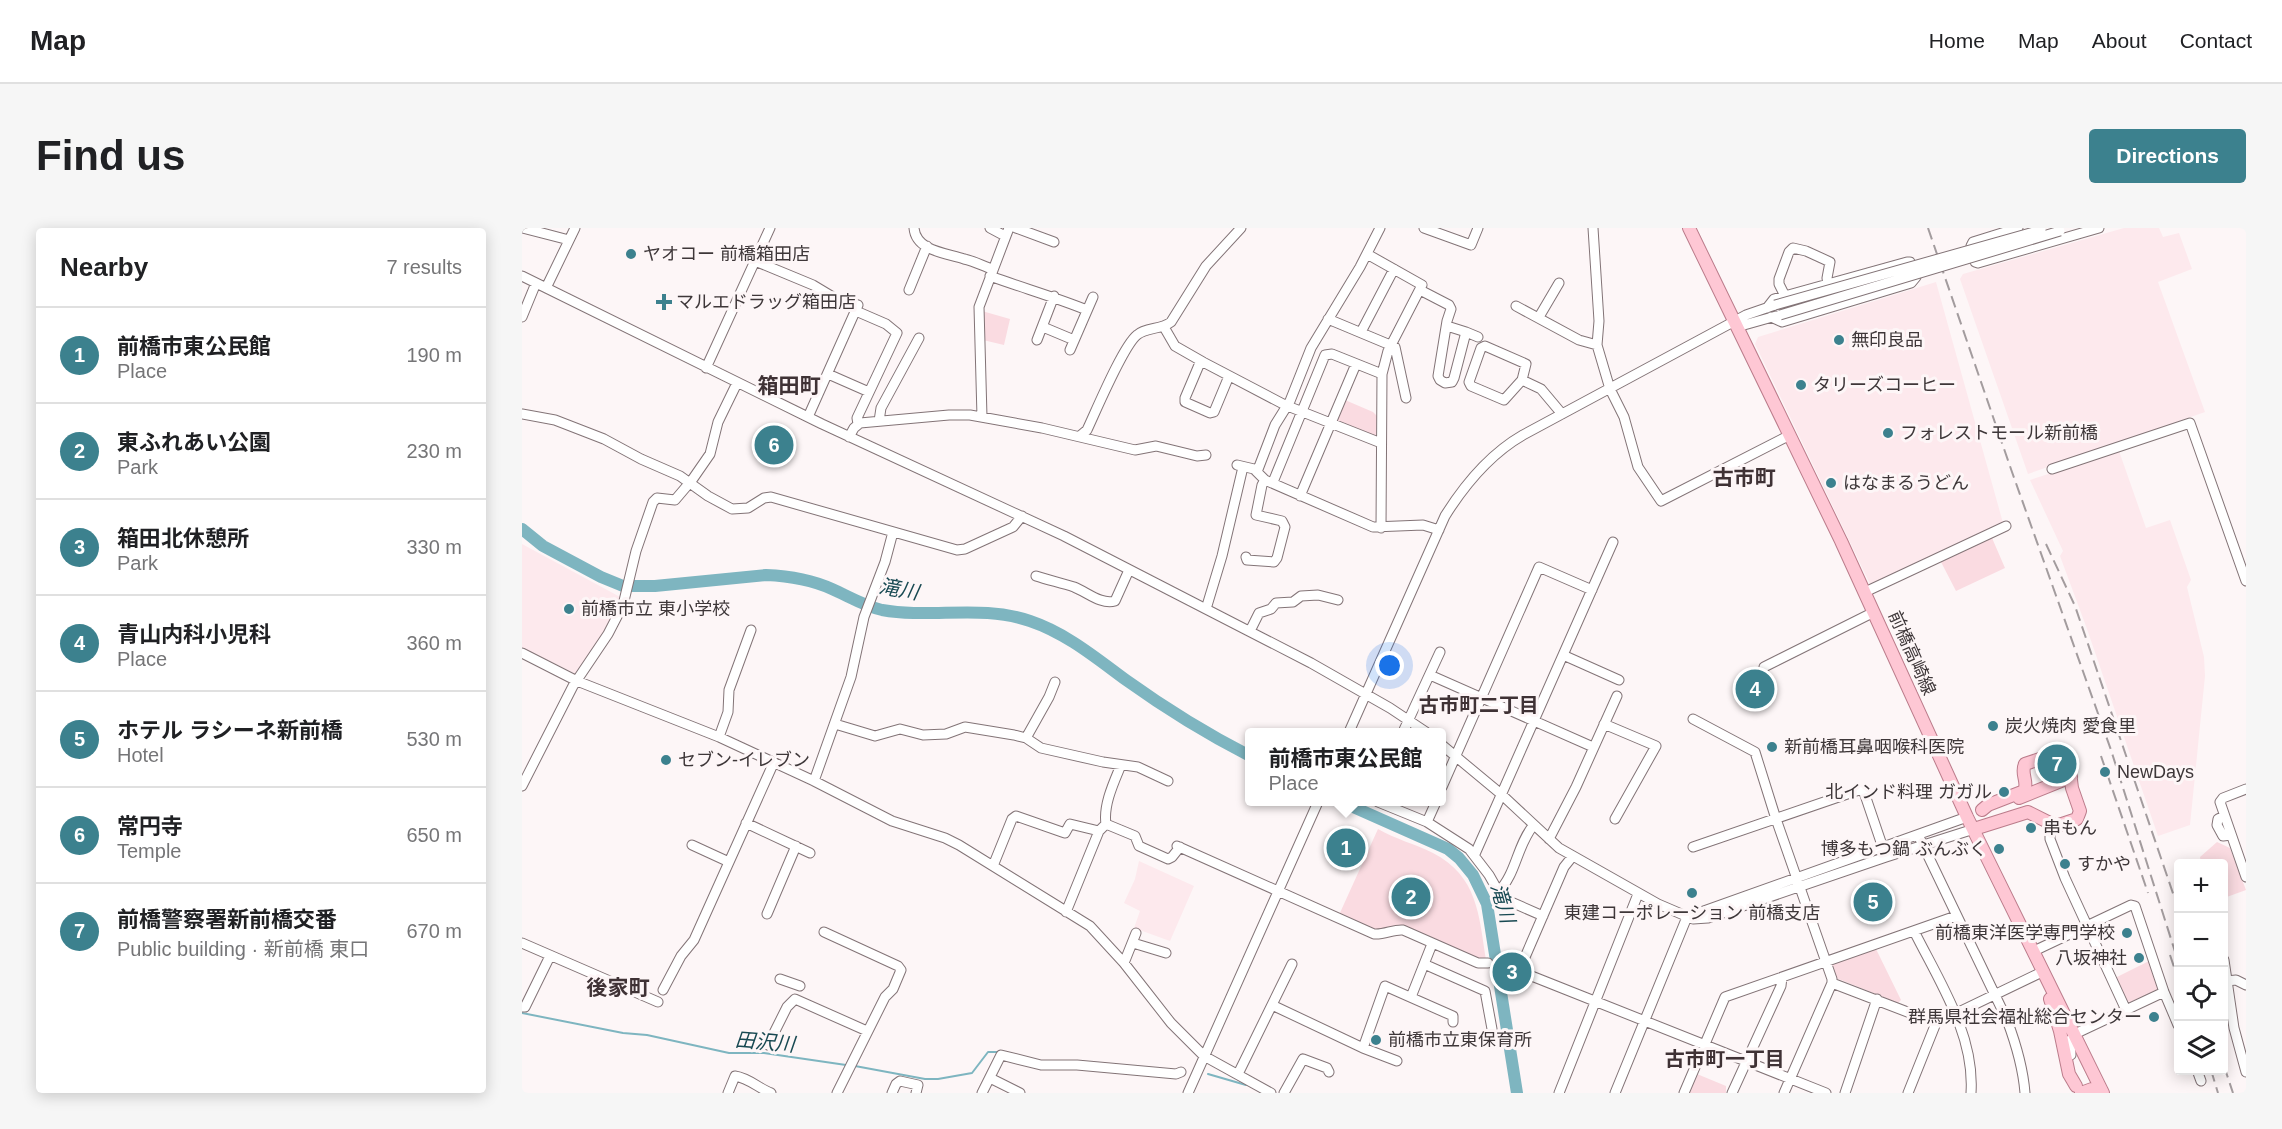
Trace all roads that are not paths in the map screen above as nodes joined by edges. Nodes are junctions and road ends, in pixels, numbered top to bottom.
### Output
1 (523, 228) edge
2 (575, 228) edge
3 (770, 228) edge
4 (914, 228) edge
5 (990, 228) edge
6 (1016, 228) edge
7 (1240, 228) edge
8 (1380, 228) edge
9 (1424, 228) edge
10 (1478, 228) edge
11 (1593, 228) edge
12 (1689, 228) edge
13 (1982, 228) edge
14 (2018, 228) edge
15 (2048, 228) edge
16 (2098, 228) edge
17 (2065, 229) edge
18 (1007, 232) edge
19 (1986, 238) junction
20 (569, 240) junction
21 (1054, 243) dead end
22 (927, 246) junction
23 (1367, 254) junction
24 (755, 261) junction
25 (1394, 269) junction
26 (991, 273) junction
27 (522, 276) edge
28 (536, 283) junction
29 (1559, 283) dead end
30 (1828, 284) junction
31 (546, 288) junction
32 (909, 290) dead end
33 (1420, 290) junction
34 (1054, 296) junction
35 (1785, 296) junction
36 (1093, 297) dead end
37 (1516, 306) dead end
38 (1771, 306) junction
39 (1087, 310) junction
40 (856, 311) junction
41 (1776, 316) junction
42 (522, 317) edge
43 (1539, 317) junction
44 (1328, 319) junction
45 (1734, 323) junction
46 (1447, 326) junction
47 (1043, 327) junction
48 (1164, 327) junction
49 (1361, 332) junction
50 (1466, 332) junction
51 (1478, 337) dead end
52 (919, 338) dead end
53 (1037, 340) dead end
54 (1074, 340) junction
55 (1391, 345) junction
56 (1597, 345) junction
57 (1070, 350) dead end
58 (1203, 362) junction
59 (1356, 364) junction
60 (706, 368) junction
61 (828, 374) junction
62 (1382, 375) junction
63 (1229, 376) junction
64 (1522, 380) junction
65 (737, 383) junction
66 (1610, 389) junction
67 (869, 392) junction
68 (1406, 398) dead end
69 (1285, 405) junction
70 (1301, 411) junction
71 (522, 414) edge
72 (1562, 414) junction
73 (808, 417) junction
74 (982, 417) junction
75 (879, 421) junction
76 (1330, 423) junction
77 (858, 424) junction
78 (1080, 436) junction
79 (1788, 436) junction
80 (849, 437) junction
81 (1381, 443) junction
82 (1206, 455) dead end
83 (2052, 469) dead end
84 (1257, 472) junction
85 (1269, 481) junction
86 (689, 483) junction
87 (1300, 496) junction
88 (1022, 516) junction
89 (2006, 526) dead end
90 (1381, 528) junction
91 (1439, 530) junction
92 (893, 532) junction
93 (1613, 542) dead end
94 (1246, 557) dead end
95 (1129, 570) junction
96 (1036, 576) dead end
97 (2246, 581) edge
98 (1592, 590) junction
99 (1865, 592) junction
100 (1338, 600) dead end
101 (1206, 609) junction
102 (1874, 612) junction
103 (751, 630) dead end
104 (1250, 632) junction
105 (1440, 652) dead end
106 (522, 653) edge
107 (1563, 655) junction
108 (1764, 667) dead end
109 (1430, 675) junction
110 (1619, 680) dead end
111 (577, 681) junction
112 (1055, 682) dead end
113 (1367, 694) junction
114 (1617, 696) dead end
115 (1482, 698) junction
116 (1693, 719) dead end
117 (1408, 720) junction
118 (1534, 721) junction
119 (835, 724) junction
120 (1604, 724) junction
121 (1351, 728) edge
122 (1405, 728) edge
123 (1420, 728) edge
124 (719, 737) junction
125 (1026, 738) junction
126 (1593, 747) junction
127 (1446, 748) edge
128 (1456, 755) junction
129 (774, 762) junction
130 (1121, 765) junction
131 (525, 771) edge
132 (1446, 775) edge
133 (2071, 777) junction
134 (814, 781) junction
135 (1168, 781) dead end
136 (522, 786) edge
137 (2246, 789) edge
138 (1501, 794) junction
139 (1316, 806) edge
140 (1389, 806) edge
141 (1402, 806) edge
142 (1434, 806) edge
143 (1982, 810) junction
144 (1400, 811) junction
145 (1967, 817) junction
146 (1616, 819) dead end
147 (1776, 819) junction
148 (1426, 822) junction
149 (746, 823) junction
150 (2050, 824) junction
151 (1533, 826) junction
152 (1102, 827) junction
153 (1974, 829) junction
154 (1918, 834) junction
155 (1549, 839) junction
156 (1923, 844) junction
157 (692, 845) dead end
158 (796, 846) junction
159 (1693, 847) dead end
160 (2241, 849) edge
161 (1885, 852) junction
162 (810, 853) dead end
163 (1475, 854) junction
164 (1572, 857) junction
165 (729, 862) junction
166 (993, 866) junction
167 (2246, 877) edge
168 (1797, 882) junction
169 (1278, 891) junction
170 (1498, 892) junction
171 (1638, 894) junction
172 (1066, 912) junction
173 (767, 914) dead end
174 (1543, 916) junction
175 (1956, 916) junction
176 (1687, 917) junction
177 (2086, 925) junction
178 (1914, 931) junction
179 (824, 932) dead end
180 (522, 944) edge
181 (1432, 944) junction
182 (2034, 951) junction
183 (1166, 953) dead end
184 (550, 956) junction
185 (1825, 962) junction
186 (1124, 963) junction
187 (1488, 963) dead end
188 (1292, 964) dead end
189 (1424, 964) junction
190 (2046, 976) junction
191 (1782, 977) junction
192 (780, 979) dead end
193 (2228, 981) edge
194 (1832, 983) junction
195 (2246, 985) edge
196 (800, 986) dead end
197 (2228, 988) edge
198 (663, 990) dead end
199 (2164, 992) junction
200 (1994, 995) junction
201 (1411, 997) junction
202 (1877, 999) junction
203 (1597, 1001) junction
204 (658, 1002) dead end
205 (1272, 1005) junction
206 (522, 1006) edge
207 (2126, 1010) junction
208 (1955, 1014) junction
209 (1644, 1021) junction
210 (2176, 1021) edge
211 (1453, 1022) dead end
212 (1936, 1023) junction
213 (1492, 1029) dead end
214 (867, 1031) junction
215 (2075, 1036) junction
216 (1705, 1044) junction
217 (768, 1045) dead end
218 (1363, 1048) junction
219 (1204, 1056) junction
220 (1397, 1061) dead end
221 (1747, 1061) junction
222 (1181, 1072) dead end
223 (1329, 1072) dead end
224 (2246, 1072) edge
225 (1238, 1074) junction
226 (2198, 1075) edge
227 (990, 1078) junction
228 (1791, 1080) junction
229 (2201, 1082) dead end
230 (753, 1089) edge
231 (2078, 1091) edge
232 (2102, 1092) edge
233 (728, 1093) edge
234 (771, 1093) edge
235 (837, 1093) edge
236 (892, 1093) edge
237 (916, 1093) edge
238 (982, 1093) edge
239 (1020, 1093) edge
240 (1188, 1093) edge
241 (1271, 1093) edge
242 (1284, 1093) edge
243 (1559, 1093) edge
244 (1615, 1093) edge
245 (1684, 1093) edge
246 (1732, 1093) edge
247 (1784, 1093) edge
248 (1826, 1093) edge
249 (1845, 1093) edge
250 (1908, 1093) edge
251 (1971, 1093) edge
252 (2025, 1093) edge

1 - 20 street
2 - 20 street
3 - 24 street
4 - 22 street
5 - 18 street
6 - 21 street
7 - 48 street
8 - 23 street
9 - 10 street
11 - 56 street
12 - 45 main road, 前橋高崎線
13 - 19 street
14 - 19 street
15 - 38 street, bridge
16 - 19 street
17 - 41 street, bridge
18 - 26 street
20 - 31 street
22 - 26 street
22 - 32 street
23 - 25 street
23 - 44 street
24 - 40 street
24 - 60 street
25 - 33 street
25 - 49 street
26 - 34 street
26 - 74 street
27 - 28 street
28 - 31 street
28 - 42 street
29 - 43 street
30 - 35 street
30 - 35 street
30 - 41 street
31 - 60 street
33 - 46 street
33 - 55 street
34 - 39 street
34 - 47 street
35 - 38 street
36 - 39 street
37 - 43 street
38 - 45 street
39 - 54 street
40 - 61 street
40 - 67 street
41 - 45 street
43 - 56 street
44 - 49 street
44 - 69 street
45 - 66 street
45 - 79 main road, 前橋高崎線
46 - 50 street
46 - 50 street
47 - 53 street
47 - 54 street
48 - 58 street
48 - 78 street
49 - 55 street
50 - 51 street
52 - 75 street
54 - 57 street
55 - 62 street
55 - 68 street
56 - 66 street
58 - 63 street
58 - 63 street
59 - 62 street
59 - 70 street
59 - 76 street
60 - 65 street
61 - 67 street
61 - 73 street
62 - 81 street
63 - 69 street
64 - 64 street
64 - 72 street
65 - 73 street
65 - 86 street
66 - 72 street
66 - 79 street
67 - 77 street
69 - 70 street
69 - 84 street
70 - 76 street
70 - 85 street
71 - 86 street
72 - 91 street
73 - 80 street
74 - 75 street
74 - 78 street
75 - 77 street
76 - 81 street
76 - 87 street
77 - 80 street
78 - 82 street
79 - 99 main road, 前橋高崎線
80 - 88 street
81 - 90 street
83 - 97 street
84 - 85 street
84 - 101 street
85 - 87 street
85 - 94 street
86 - 92 street
86 - 111 street
87 - 90 street
88 - 92 street
88 - 95 street
89 - 99 street
90 - 91 street
91 - 113 street
92 - 119 street
93 - 98 street
95 - 96 street
95 - 101 street
98 - 107 street
98 - 115 street
99 - 102 main road, 前橋高崎線
100 - 104 street
101 - 104 street
102 - 108 street
102 - 145 main road, 前橋高崎線
103 - 124 street
104 - 113 street
105 - 109 street
106 - 111 street
107 - 110 street
107 - 118 street
109 - 115 street
109 - 117 street
111 - 124 street
111 - 131 street
112 - 125 street
113 - 117 street
113 - 121 street
114 - 120 street
115 - 118 street
115 - 128 street
116 - 147 street
117 - 122 street
117 - 123 street
118 - 126 street
118 - 138 street
119 - 125 street
119 - 134 street
120 - 126 street
120 - 146 street
124 - 129 street
125 - 130 street
126 - 155 street
127 - 128 street
128 - 132 street
128 - 138 street
129 - 134 street
129 - 149 street
130 - 135 street
130 - 152 street
131 - 136 street
133 - 143 main road
133 - 143 main road
133 - 150 main road
134 - 166 street
137 - 160 street
138 - 151 street
138 - 163 street
139 - 169 street
140 - 144 street
141 - 144 street
142 - 148 street
143 - 145 main road
144 - 148 street
145 - 153 main road, 前橋高崎線
145 - 154 street
147 - 159 street
147 - 161 street
147 - 168 street
148 - 163 street
149 - 158 street
149 - 165 street
150 - 153 main road
150 - 177 street
151 - 155 street
151 - 170 street
152 - 166 street
152 - 169 street
152 - 172 street
153 - 156 street
153 - 182 main road, 前橋高崎線
154 - 156 street
154 - 161 street
155 - 164 street
156 - 161 street
156 - 175 street
157 - 165 street
158 - 162 street
158 - 173 street
160 - 167 street
161 - 168 street
163 - 170 street
164 - 171 street
164 - 174 street
165 - 198 street
166 - 172 street
168 - 176 street
168 - 185 street
169 - 181 street
169 - 219 street
170 - 174 street
171 - 176 street
171 - 203 street
172 - 186 street
174 - 203 street
175 - 178 street
175 - 200 street
176 - 209 street
177 - 182 street
177 - 199 street
177 - 207 street
178 - 185 street
178 - 208 street
179 - 214 street
180 - 184 street
181 - 187 street
181 - 189 street
182 - 190 main road, 前橋高崎線
183 - 186 street
184 - 204 street
184 - 206 street
185 - 191 street
185 - 194 street
186 - 219 street
188 - 205 street
189 - 201 street
189 - 213 street
190 - 200 street
190 - 215 main road, 前橋高崎線
190 - 231 main road
191 - 216 street
191 - 221 street
192 - 196 street
193 - 195 street
194 - 202 street
194 - 228 street
197 - 224 street
199 - 207 street
199 - 210 street
200 - 208 street
200 - 252 street
201 - 211 street
201 - 218 street
202 - 212 street
202 - 249 street
203 - 209 street
203 - 243 street
205 - 218 street
205 - 225 street
207 - 215 street
208 - 212 street
208 - 251 street
209 - 216 street
209 - 244 street
212 - 250 street
214 - 217 street
214 - 235 street
215 - 231 street
215 - 232 main road, 前橋高崎線
216 - 221 street
216 - 245 street
218 - 220 street
219 - 225 street
219 - 240 street
221 - 228 street
221 - 246 street
222 - 227 street
223 - 242 street
225 - 241 street
226 - 229 street
227 - 238 street
227 - 239 street
228 - 247 street
228 - 248 street
230 - 233 street
230 - 234 street
231 - 232 main road
236 - 237 street

